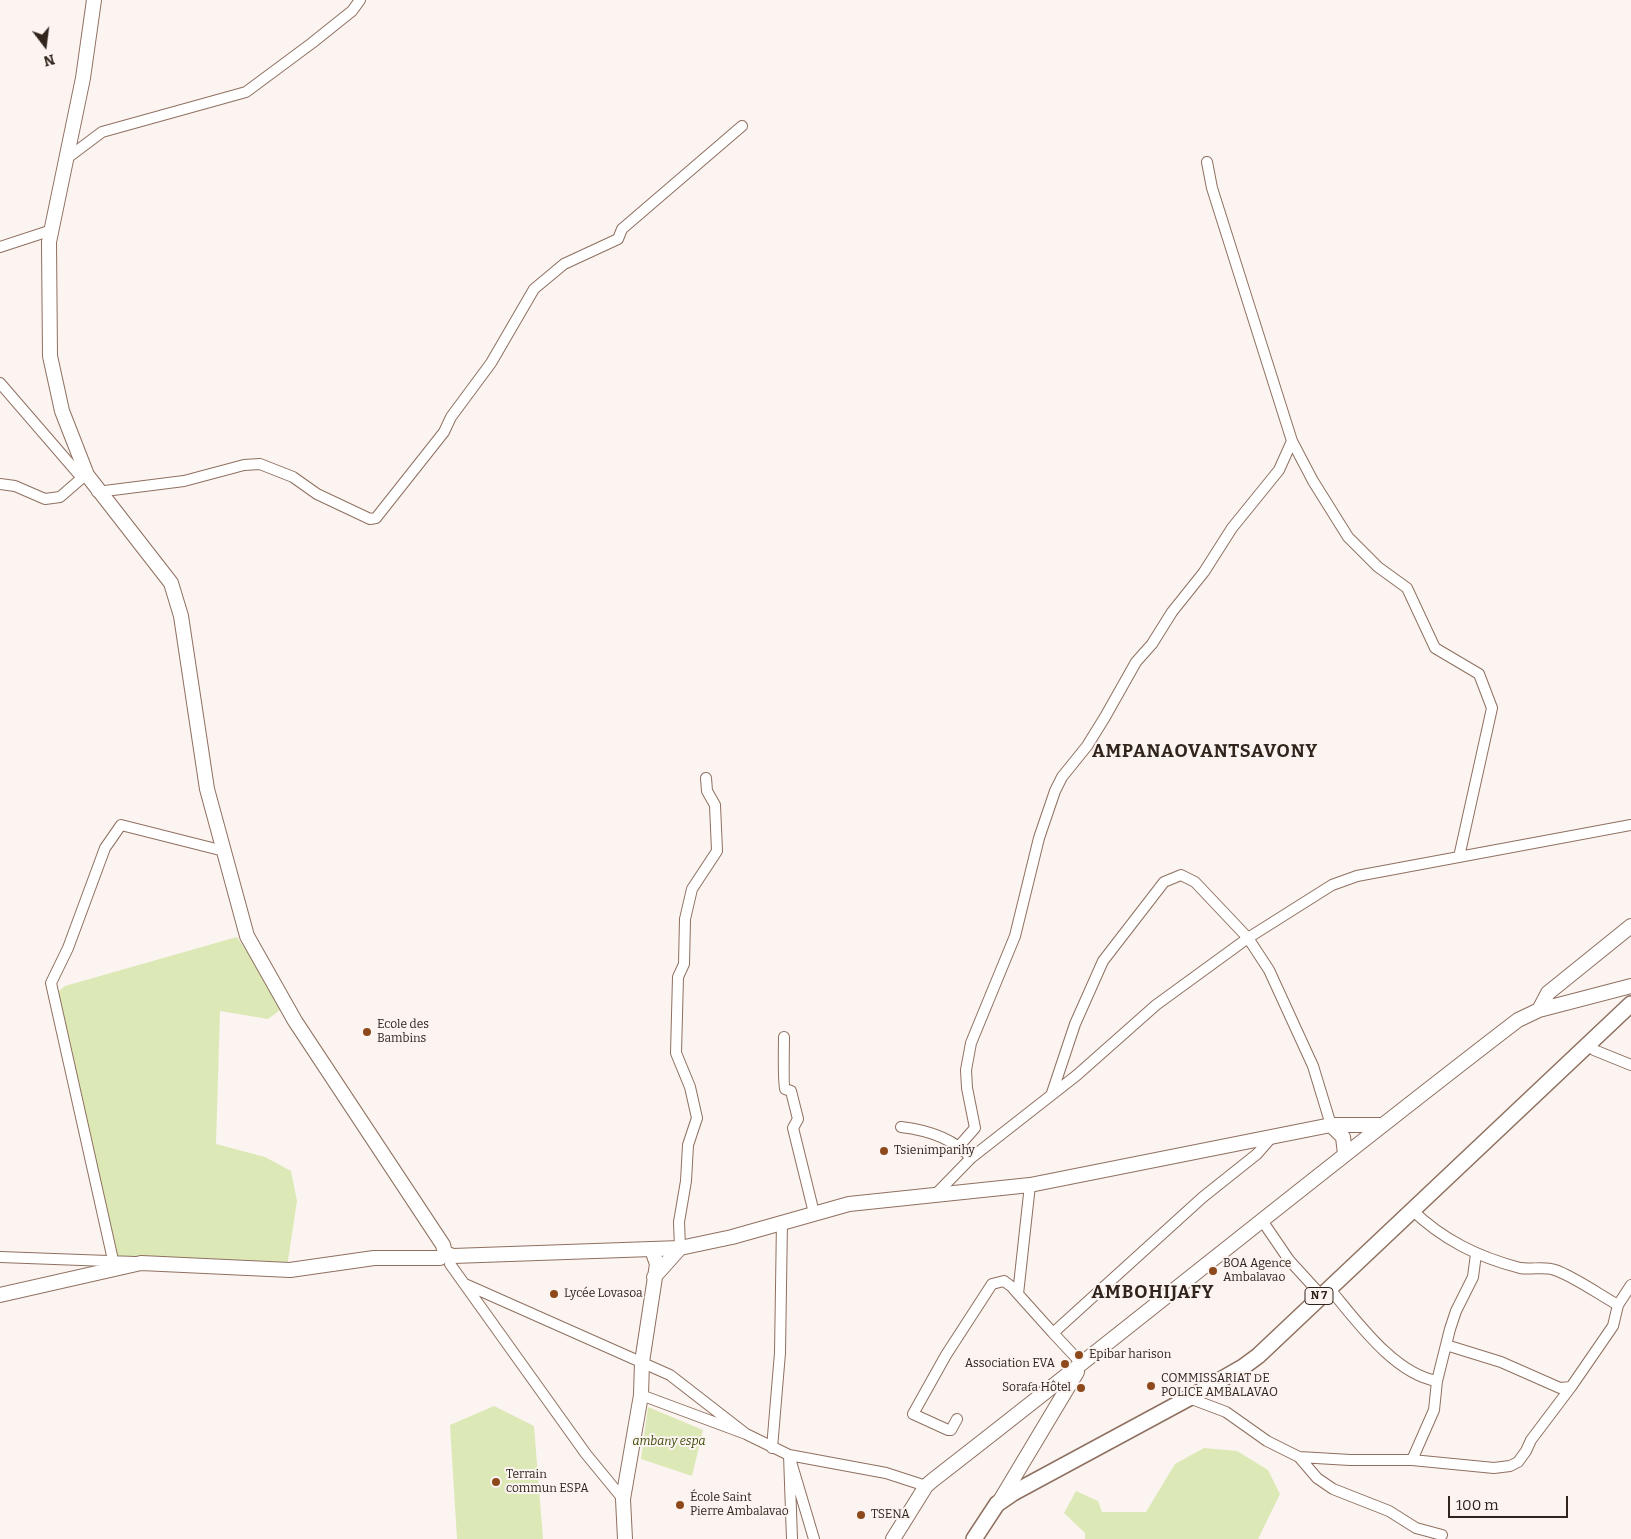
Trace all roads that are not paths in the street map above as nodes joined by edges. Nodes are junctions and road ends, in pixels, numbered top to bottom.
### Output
1 (94, 0) edge
2 (360, 0) edge
3 (742, 126) dead end
4 (66, 159) junction
5 (1206, 162) dead end
6 (52, 230) junction
7 (0, 247) edge
8 (0, 383) edge
9 (1292, 441) junction
10 (85, 477) junction
11 (0, 484) edge
12 (98, 492) junction
13 (706, 778) dead end
14 (1631, 825) edge
15 (224, 852) junction
16 (1459, 857) junction
17 (1631, 926) edge
18 (1248, 938) junction
19 (1626, 987) edge
20 (1631, 1004) edge
21 (1539, 1010) junction
22 (784, 1036) dead end
23 (1588, 1044) junction
24 (1631, 1065) edge
25 (1052, 1093) junction
26 (1331, 1125) junction
27 (1380, 1125) junction
28 (901, 1128) dead end
29 (1271, 1138) junction
30 (960, 1145) junction
31 (1345, 1154) junction
32 (971, 1158) junction
33 (1030, 1185) junction
34 (934, 1196) junction
35 (1411, 1210) junction
36 (814, 1213) junction
37 (1261, 1219) junction
38 (782, 1221) junction
39 (680, 1248) junction
40 (652, 1250) junction
41 (1476, 1254) junction
42 (0, 1257) edge
43 (447, 1258) junction
44 (113, 1260) junction
45 (141, 1263) junction
46 (654, 1278) junction
47 (465, 1284) junction
48 (1631, 1285) edge
49 (0, 1288) edge
50 (23, 1290) junction
51 (1325, 1291) junction
52 (1018, 1294) junction
53 (0, 1296) edge
54 (1618, 1305) junction
55 (1053, 1334) junction
56 (1446, 1345) junction
57 (642, 1362) junction
58 (1082, 1364) junction
59 (1437, 1381) junction
60 (1571, 1388) junction
61 (641, 1395) junction
62 (1189, 1398) junction
63 (958, 1419) dead end
64 (746, 1434) junction
65 (772, 1448) junction
66 (789, 1455) junction
67 (1299, 1457) junction
68 (1412, 1460) junction
69 (1022, 1464) junction
70 (1031, 1483) junction
71 (926, 1486) junction
72 (624, 1499) junction
73 (997, 1504) junction
74 (1442, 1535) dead end
75 (626, 1539) edge
76 (792, 1539) edge
77 (814, 1539) edge
78 (893, 1539) edge
79 (974, 1539) edge

1 - 4 street
2 - 4 street
3 - 12 street
4 - 6 street
5 - 9 street
6 - 7 street
6 - 10 street
8 - 10 street
9 - 16 street
9 - 30 street
10 - 11 street
10 - 12 street
12 - 15 street
13 - 39 street
14 - 16 street
15 - 43 street
15 - 44 street
16 - 18 street
17 - 21 street
18 - 25 street
18 - 25 street
18 - 26 street
19 - 20 street
19 - 21 street
20 - 23 main road, N 7
21 - 27 street
22 - 36 street
23 - 24 street
23 - 35 main road, N 7
25 - 32 street
26 - 27 street
26 - 29 street
26 - 31 street
27 - 31 street
28 - 30 street
29 - 33 street
29 - 55 street
30 - 32 street
31 - 37 street
32 - 34 street
33 - 34 street
33 - 52 street
34 - 36 street
35 - 41 street
35 - 51 main road, N 7
36 - 38 street
37 - 51 street
37 - 58 street
38 - 39 street
38 - 65 street
39 - 40 street
39 - 46 street
40 - 43 street
40 - 46 street
41 - 54 street
41 - 56 street
42 - 44 street
43 - 45 street
43 - 47 street
44 - 45 street
45 - 50 street
46 - 57 street
47 - 57 street
47 - 72 street
48 - 54 street
49 - 50 street
50 - 53 street
51 - 59 street
51 - 62 main road, N 7
52 - 55 street
52 - 63 street
54 - 60 street
55 - 58 street
56 - 59 street
56 - 60 street
57 - 61 street
57 - 64 street
58 - 69 street
58 - 71 street
59 - 68 street
60 - 68 street
61 - 64 street
61 - 72 street
62 - 67 street
62 - 70 main road, N 7
64 - 65 street
65 - 66 street
66 - 71 street
66 - 76 street
66 - 77 street
67 - 68 street
67 - 74 street
69 - 70 street
69 - 73 street
70 - 73 main road, N 7
71 - 78 street
72 - 75 street
73 - 79 main road, N 7

